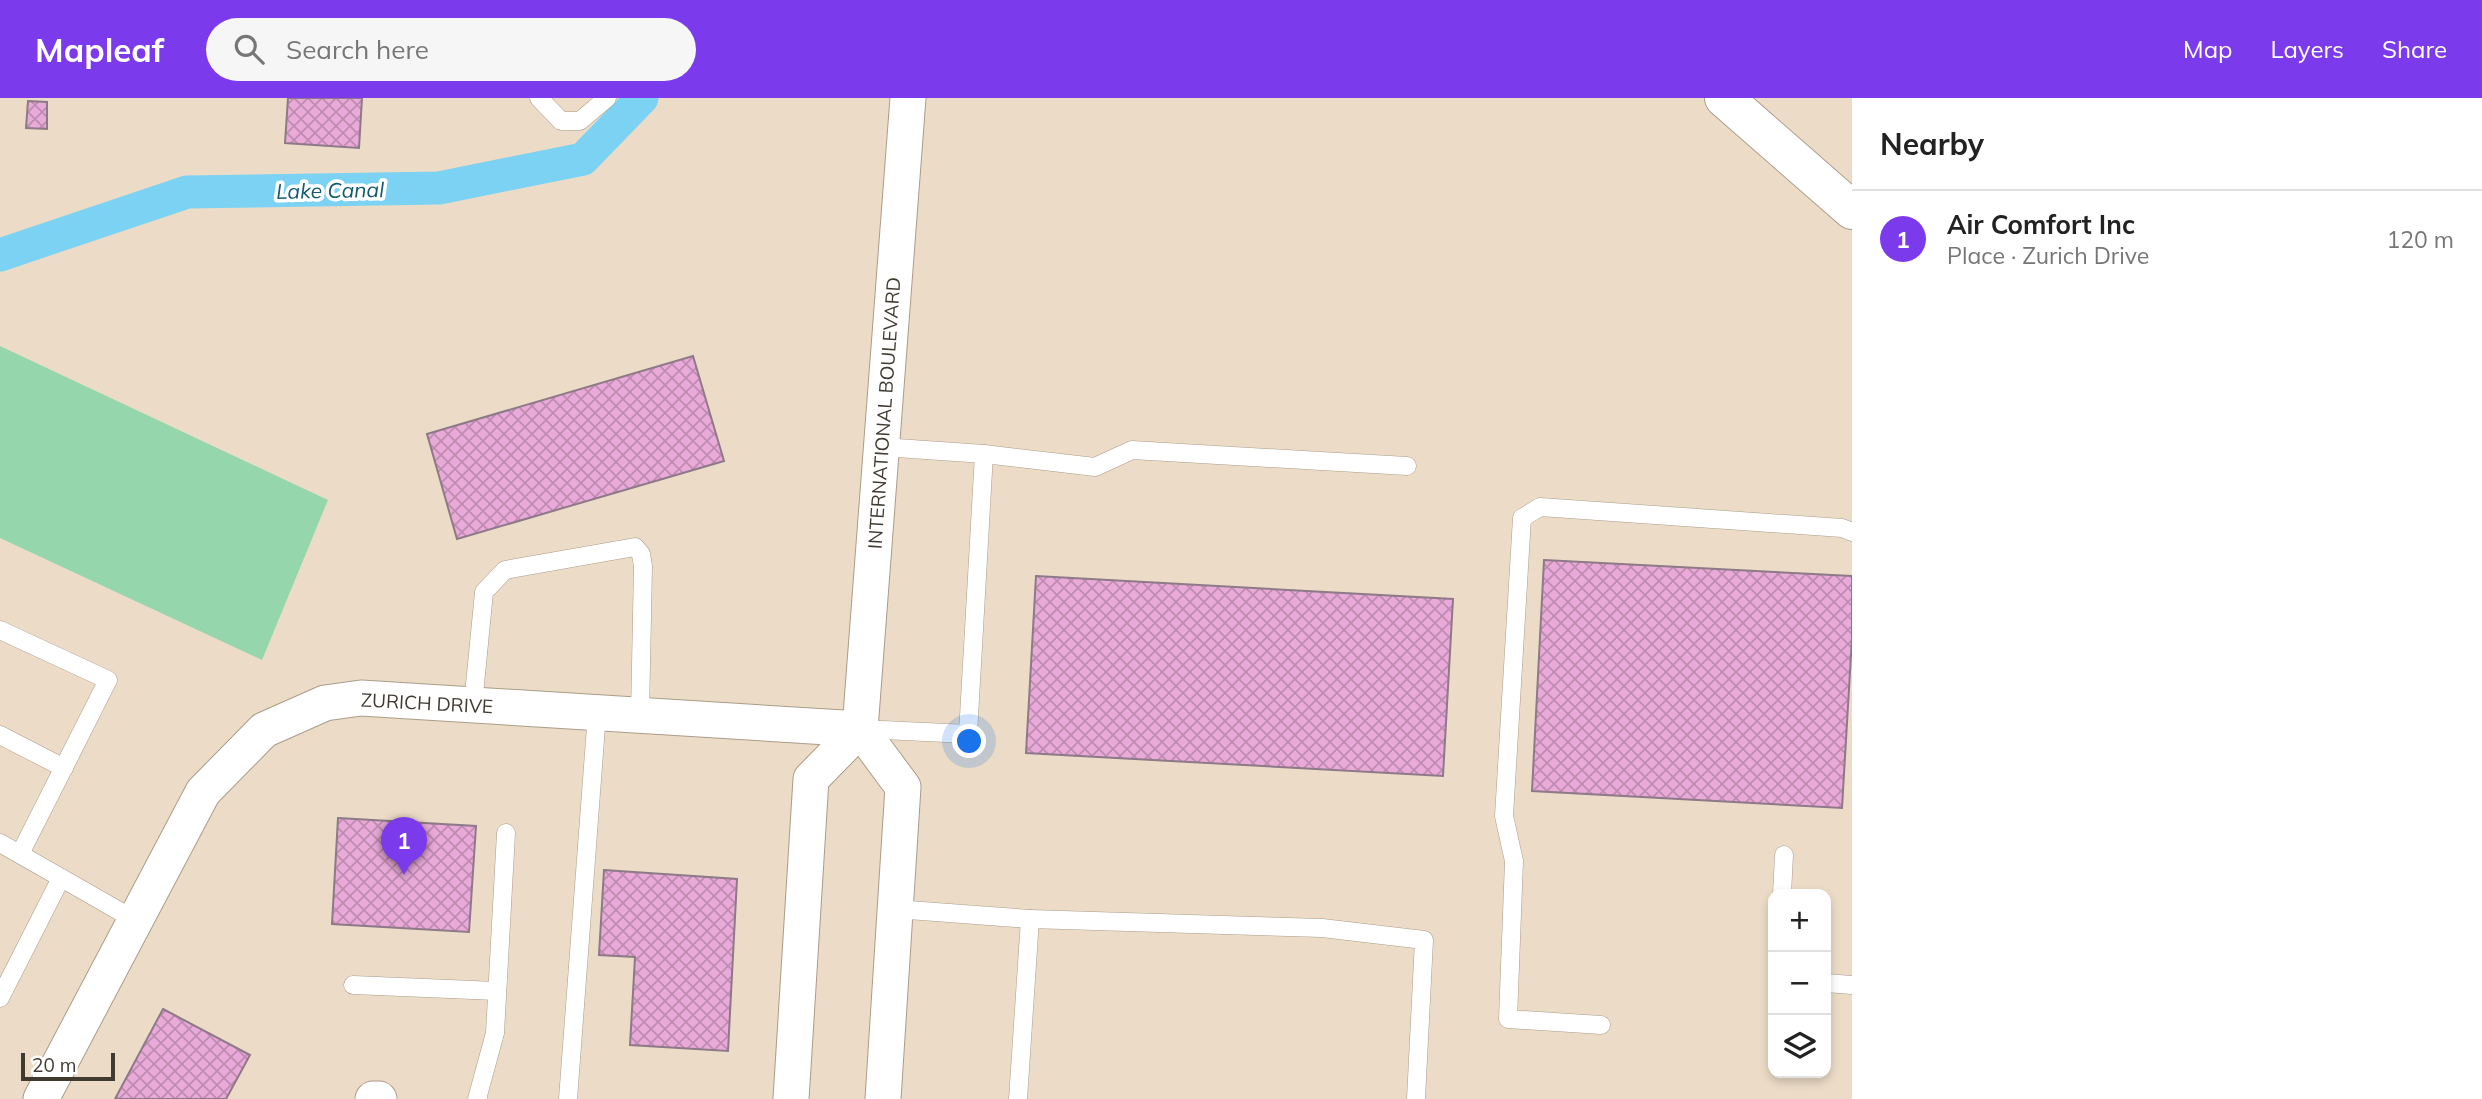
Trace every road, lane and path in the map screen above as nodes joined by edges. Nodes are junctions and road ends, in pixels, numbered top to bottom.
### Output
1 (539, 98) edge
2 (607, 98) edge
3 (908, 98) edge
4 (1724, 98) edge
5 (1852, 210) edge
6 (882, 447) junction
7 (984, 454) junction
8 (1407, 466) dead end
9 (1852, 532) edge
10 (0, 630) edge
11 (473, 705) junction
12 (597, 713) junction
13 (640, 715) junction
14 (860, 729) junction
15 (0, 735) edge
16 (64, 768) junction
17 (506, 833) dead end
18 (0, 843) edge
19 (20, 854) junction
20 (1784, 855) dead end
21 (61, 878) junction
22 (1782, 889) edge
23 (895, 909) junction
24 (1030, 919) junction
25 (135, 920) junction
26 (1831, 983) edge
27 (353, 985) dead end
28 (1852, 985) edge
29 (497, 991) junction
30 (0, 998) edge
31 (1601, 1026) dead end
32 (41, 1099) edge
33 (373, 1099) edge
34 (379, 1099) edge
35 (477, 1099) edge
36 (568, 1099) edge
37 (791, 1099) edge
38 (883, 1099) edge
39 (1018, 1099) edge
40 (1416, 1099) edge

1 - 2 lane
3 - 6 street, INTERNATIONAL BOULEVARD
4 - 5 main road
6 - 7 lane
6 - 14 street, INTERNATIONAL BOULEVARD
7 - 8 lane
7 - 14 lane
9 - 31 lane
10 - 16 lane
11 - 12 street, ZURICH DRIVE
11 - 13 lane
11 - 25 street, ZURICH DRIVE
12 - 13 street, ZURICH DRIVE
12 - 36 lane
13 - 14 street, ZURICH DRIVE
14 - 23 street
14 - 37 street
15 - 16 lane
16 - 19 lane
17 - 29 lane
18 - 19 lane
19 - 21 lane
20 - 22 lane
21 - 25 lane
21 - 30 lane
23 - 24 lane
23 - 38 street
24 - 39 lane
24 - 40 lane
25 - 32 street, ZURICH DRIVE
26 - 28 lane
27 - 29 lane
29 - 35 lane
33 - 34 street

